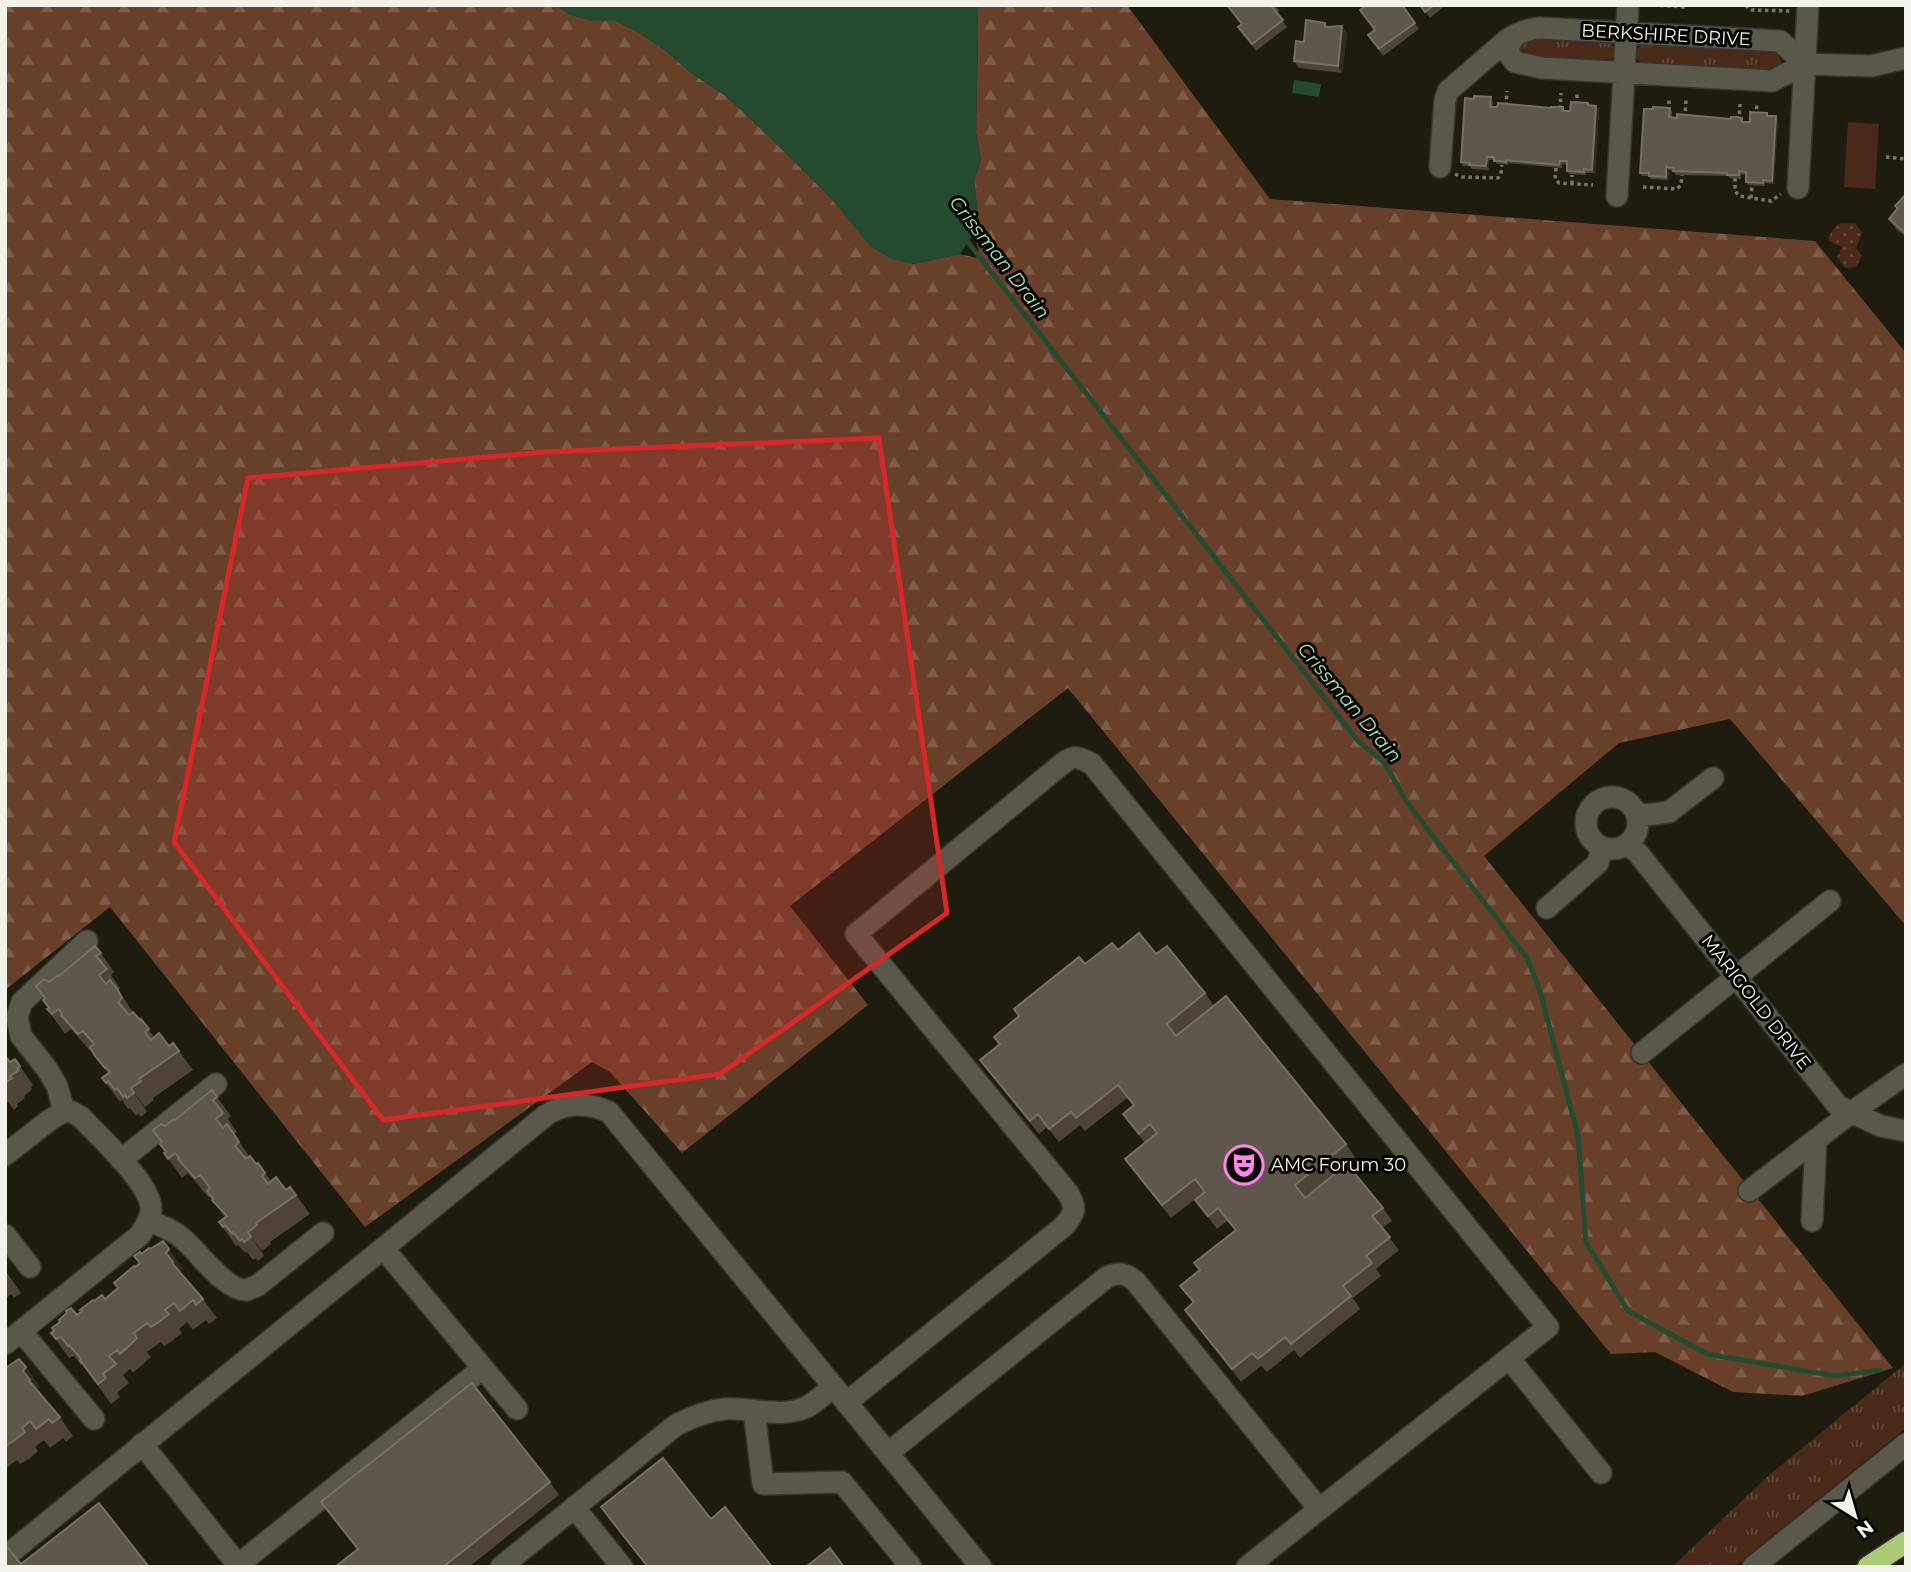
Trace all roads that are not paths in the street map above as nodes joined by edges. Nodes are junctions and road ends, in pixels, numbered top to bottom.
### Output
1 (1628, 5) edge
2 (1804, 8) edge
3 (1518, 33) junction
4 (1626, 33) junction
5 (1906, 58) edge
6 (1516, 62) junction
7 (1479, 63) junction
8 (1805, 64) junction
9 (1624, 73) junction
10 (1444, 167) road end
11 (1793, 188) road end
12 (1617, 196) dead end
13 (1713, 778) dead end
14 (1637, 816) junction
15 (1627, 844) junction
16 (1602, 847) junction
17 (1830, 901) dead end
18 (1547, 908) dead end
19 (87, 941) dead end
20 (1736, 977) junction
21 (1642, 1053) dead end
22 (1906, 1074) edge
23 (216, 1084) dead end
24 (64, 1111) junction
25 (1852, 1112) junction
26 (1906, 1131) edge
27 (1816, 1140) junction
28 (5, 1155) edge
29 (121, 1160) junction
30 (1749, 1191) dead end
31 (149, 1221) junction
32 (1812, 1221) dead end
33 (323, 1233) dead end
34 (5, 1235) edge
35 (383, 1248) junction
36 (30, 1267) dead end
37 (13, 1338) edge
38 (1509, 1358) junction
39 (483, 1368) junction
40 (840, 1395) junction
41 (517, 1409) dead end
42 (754, 1411) junction
43 (94, 1419) dead end
44 (142, 1444) junction
45 (1906, 1444) edge
46 (888, 1453) junction
47 (1601, 1473) dead end
48 (574, 1507) junction
49 (1319, 1509) junction
50 (1906, 1542) edge
51 (5, 1557) edge
52 (501, 1567) edge
53 (622, 1567) edge
54 (911, 1567) edge
55 (981, 1567) edge
56 (1247, 1567) edge
57 (1754, 1567) edge
58 (1868, 1567) edge
59 (1876, 1567) edge

1 - 4 street
2 - 8 street
3 - 4 street, BERKSHIRE DRIVE
3 - 6 street
3 - 7 street, BERKSHIRE DRIVE
4 - 8 street, BERKSHIRE DRIVE
4 - 9 street
5 - 8 street
6 - 7 street
6 - 9 street
7 - 10 street, BERKSHIRE DRIVE
8 - 9 street
8 - 11 street
9 - 12 street
13 - 14 street
14 - 15 street
14 - 16 street
15 - 16 street
15 - 20 street, MARIGOLD DRIVE
16 - 18 street
17 - 20 street
19 - 24 street
20 - 21 street
20 - 25 street, MARIGOLD DRIVE
22 - 25 street
23 - 29 street
24 - 28 street
24 - 29 street
25 - 26 street, MARIGOLD DRIVE
25 - 27 street
27 - 30 street
27 - 32 street
29 - 31 street
31 - 33 street
31 - 37 street
34 - 36 street
35 - 39 street
35 - 40 street
35 - 44 street
37 - 43 street
38 - 40 street
38 - 47 street
38 - 49 street
39 - 41 street
39 - 44 street
40 - 42 street
40 - 46 street
42 - 48 street
42 - 54 street
44 - 51 street
45 - 57 street
46 - 49 street
46 - 55 street
48 - 52 street
48 - 53 street
49 - 56 street
50 - 58 highway
50 - 59 highway

